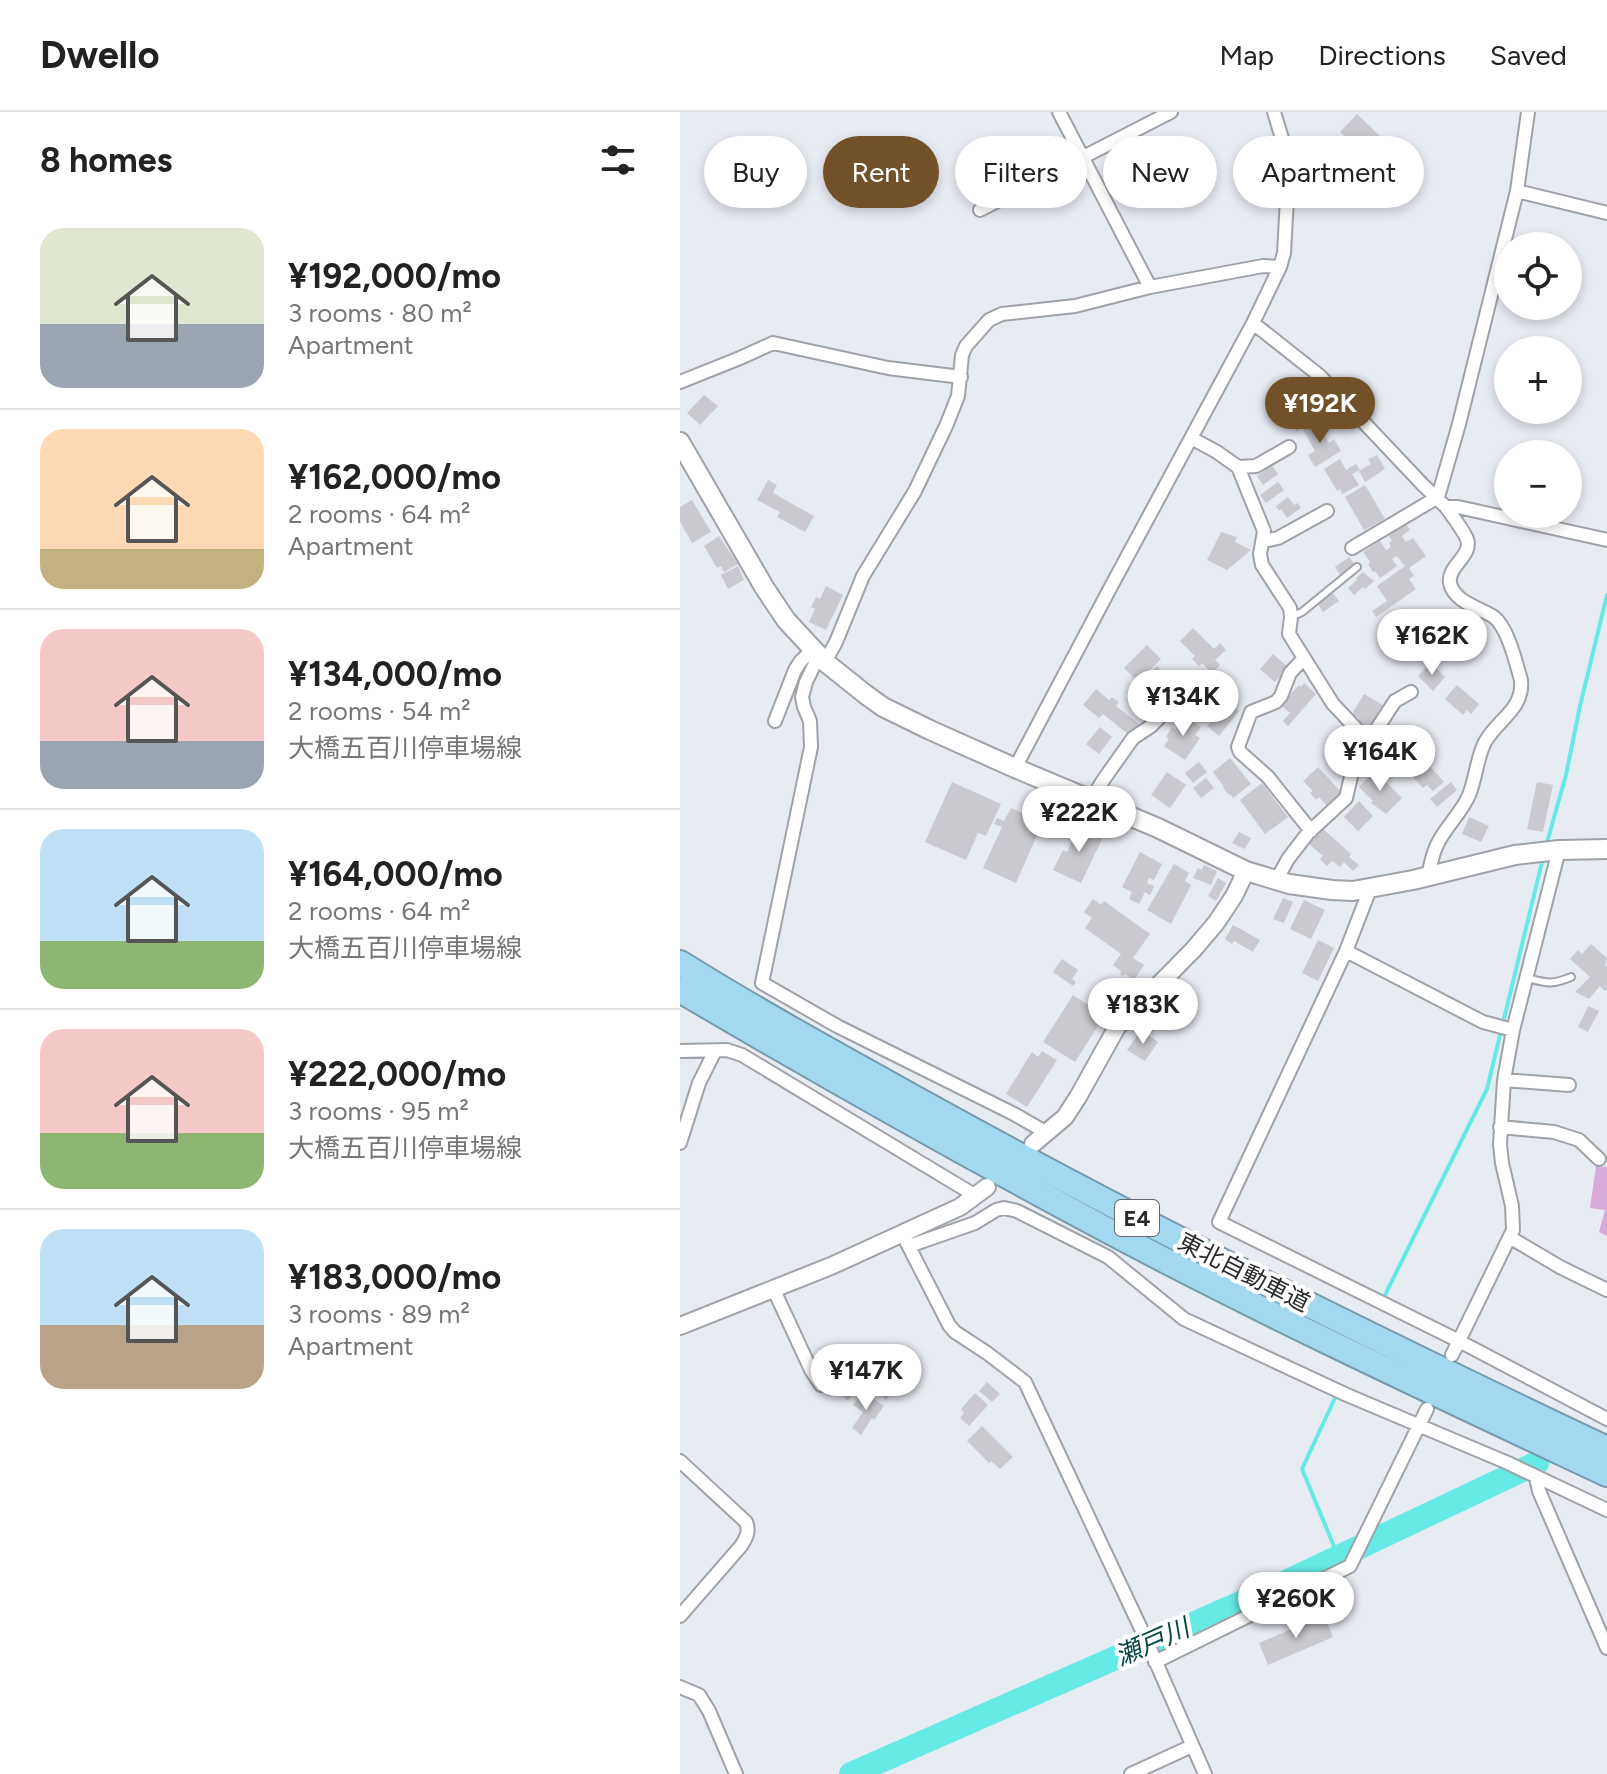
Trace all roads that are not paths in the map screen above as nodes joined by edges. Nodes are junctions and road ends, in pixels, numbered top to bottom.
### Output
1 (1059, 112) edge
2 (1171, 112) edge
3 (1274, 112) edge
4 (1528, 112) edge
5 (1071, 136) edge
6 (1281, 136) edge
7 (1087, 155) edge
8 (1087, 167) edge
9 (1517, 191) junction
10 (984, 208) edge
11 (1286, 208) edge
12 (980, 210) dead end
13 (1607, 213) edge
14 (1280, 267) junction
15 (1150, 287) junction
16 (1253, 323) junction
17 (961, 377) junction
18 (680, 382) edge
19 (1191, 438) junction
20 (680, 442) edge
21 (1289, 447) dead end
22 (1238, 467) junction
23 (1442, 502) junction
24 (1327, 511) dead end
25 (1607, 540) edge
26 (1264, 541) junction
27 (1352, 548) dead end
28 (1357, 567) dead end
29 (1291, 617) junction
30 (819, 656) junction
31 (1304, 658) junction
32 (1411, 692) dead end
33 (1173, 704) dead end
34 (775, 721) dead end
35 (1367, 740) junction
36 (1015, 768) junction
37 (1091, 800) junction
38 (1311, 831) junction
39 (1607, 849) edge
40 (1550, 851) junction
41 (1246, 871) junction
42 (1428, 877) junction
43 (1276, 881) junction
44 (1370, 889) junction
45 (1346, 951) junction
46 (680, 963) edge
47 (1571, 977) dead end
48 (1527, 978) junction
49 (680, 990) edge
50 (1506, 1029) junction
51 (680, 1051) edge
52 (715, 1051) junction
53 (1504, 1080) junction
54 (1569, 1085) dead end
55 (1500, 1127) junction
56 (1040, 1138) joint
57 (680, 1143) edge
58 (1599, 1159) dead end
59 (981, 1192) joint
60 (1511, 1238) junction
61 (904, 1240) junction
62 (773, 1288) junction
63 (1607, 1290) edge
64 (680, 1326) edge
65 (1459, 1341) junction
66 (1452, 1355) dead end
67 (821, 1385) dead end
68 (1427, 1409) dead end
69 (1607, 1419) edge
70 (1419, 1424) junction
71 (1607, 1449) edge
72 (680, 1461) edge
73 (1607, 1474) edge
74 (1534, 1476) junction
75 (1607, 1510) edge
76 (680, 1616) edge
77 (1607, 1648) edge
78 (1153, 1656) junction
79 (680, 1687) edge
80 (1192, 1746) junction
81 (736, 1774) edge
82 (1131, 1774) edge
83 (1205, 1774) edge

1 - 5 street
2 - 7 street
3 - 6 street
4 - 9 street
8 - 15 street
9 - 13 street
9 - 23 street
10 - 12 street
11 - 14 street
14 - 15 street
14 - 16 street
15 - 17 street
16 - 19 street
16 - 23 street
17 - 18 street
17 - 30 street
19 - 22 street
19 - 36 street
20 - 30 main road
21 - 22 street
22 - 26 street
23 - 25 street
23 - 27 street
23 - 42 street
24 - 26 street
26 - 29 street
28 - 29 lane
29 - 31 street
30 - 34 street
30 - 36 main road
30 - 56 street
31 - 35 street
31 - 38 street
32 - 35 street
33 - 37 street
35 - 38 street
36 - 37 main road
37 - 41 main road
38 - 43 street
39 - 40 main road
40 - 42 main road
40 - 48 street
41 - 43 main road
41 - 56 street
42 - 44 main road
43 - 44 main road
44 - 45 street
45 - 50 street
45 - 65 street
46 - 71 highway, 東北自動車道 / E4
47 - 48 lane
48 - 50 street
49 - 73 highway, 東北自動車道 / E4
50 - 53 street
51 - 52 street
52 - 57 street
52 - 59 street
53 - 54 street
53 - 55 street
55 - 58 street
55 - 60 street
59 - 61 street
60 - 63 street
60 - 65 street
61 - 62 street
61 - 70 street
61 - 78 street
62 - 64 street
62 - 67 street
65 - 66 street
65 - 69 street
68 - 70 street
70 - 74 street
70 - 78 street
72 - 76 street
74 - 75 street
74 - 77 street
78 - 80 street
79 - 81 street
80 - 82 street
80 - 83 street

